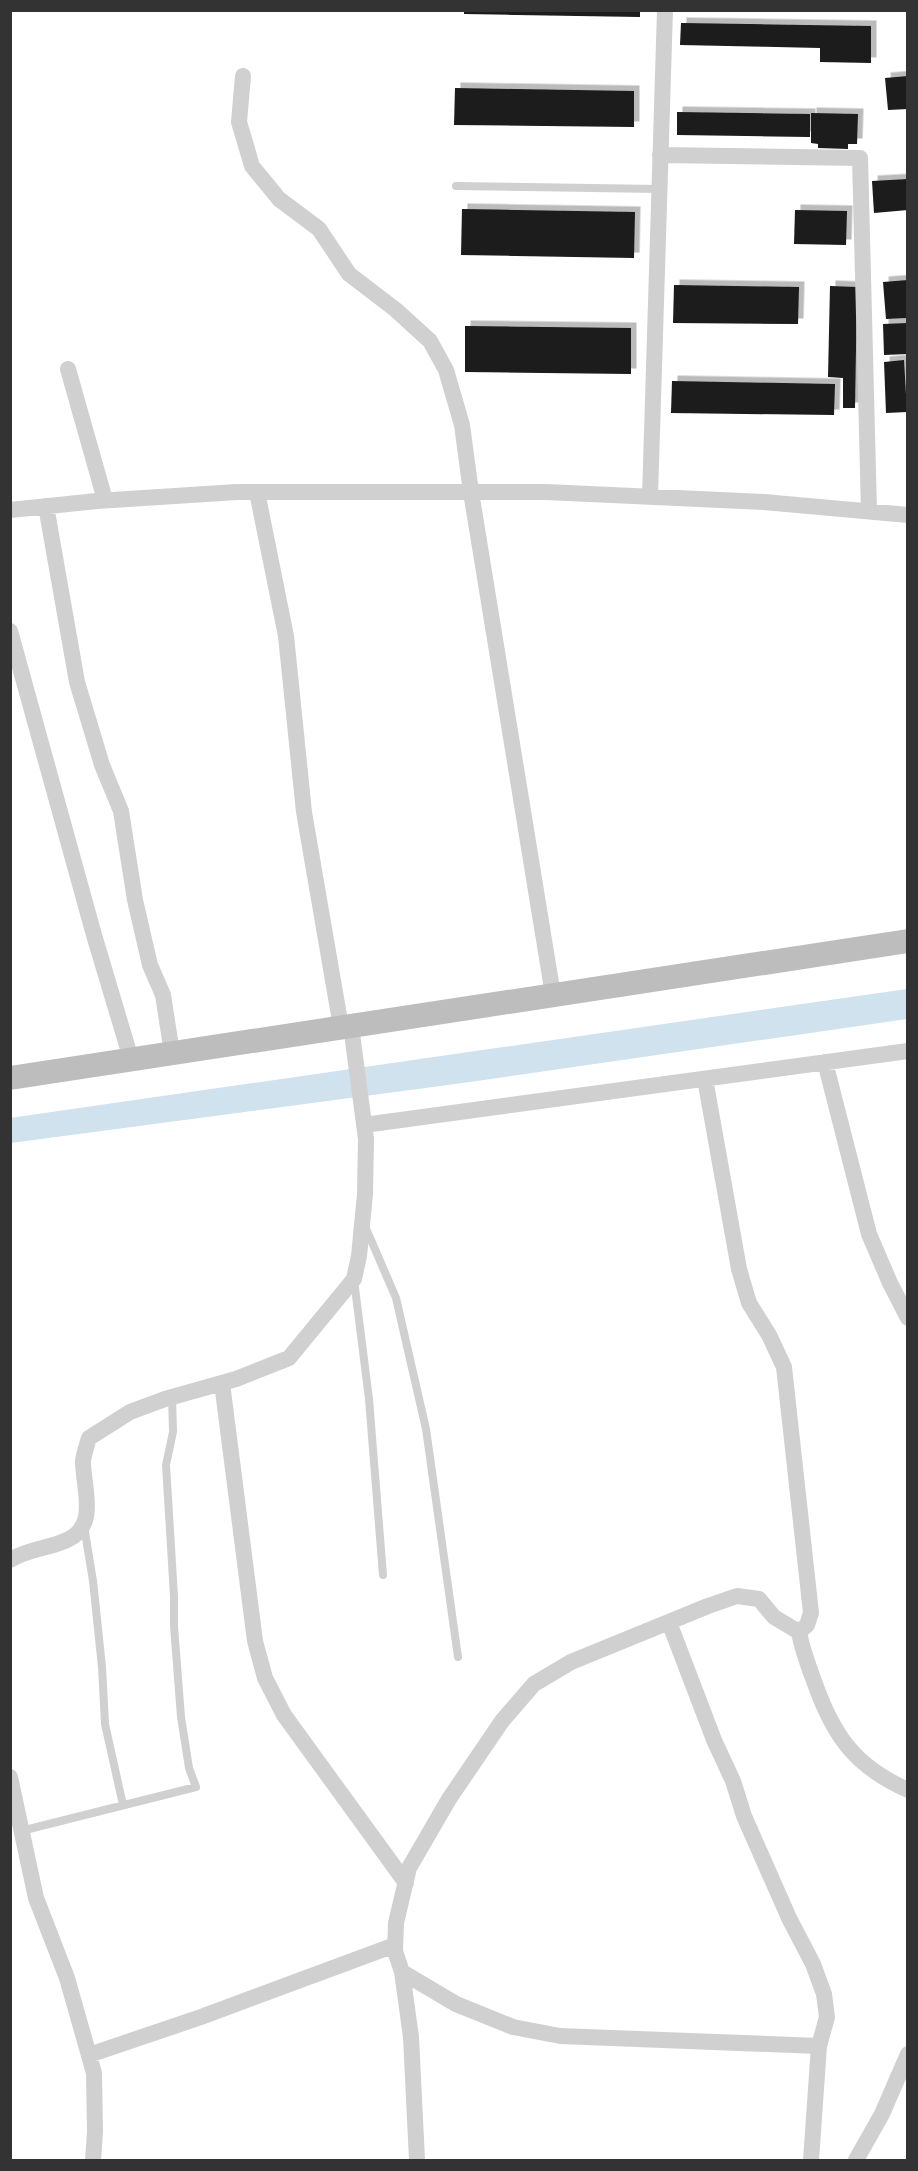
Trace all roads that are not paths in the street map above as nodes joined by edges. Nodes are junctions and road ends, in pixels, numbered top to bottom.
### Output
1 (665, 10) edge
2 (243, 76) dead end
3 (660, 155) junction
4 (456, 186) dead end
5 (659, 189) junction
6 (69, 369) dead end
7 (257, 492) junction
8 (471, 492) junction
9 (650, 497) junction
10 (105, 500) junction
11 (46, 506) junction
12 (10, 510) edge
13 (869, 511) junction
14 (908, 515) edge
15 (10, 631) edge
16 (908, 941) edge
17 (553, 995) junction
18 (346, 1027) junction
19 (908, 1051) edge
20 (172, 1053) junction
21 (131, 1059) junction
22 (825, 1062) junction
23 (10, 1077) edge
24 (705, 1079) junction
25 (364, 1125) junction
26 (363, 1220) junction
27 (354, 1279) junction
28 (908, 1318) edge
29 (222, 1383) junction
30 (172, 1396) junction
31 (84, 1522) junction
32 (10, 1560) edge
33 (382, 1575) dead end
34 (669, 1622) junction
35 (799, 1632) junction
36 (458, 1657) dead end
37 (11, 1784) edge
38 (908, 1790) edge
39 (123, 1805) junction
40 (21, 1831) junction
41 (406, 1883) junction
42 (395, 1945) junction
43 (402, 1972) junction
44 (819, 2046) junction
45 (908, 2054) edge
46 (89, 2055) junction
47 (93, 2160) edge
48 (417, 2160) edge
49 (811, 2160) edge
50 (856, 2160) edge

1 - 3 street
2 - 8 street
3 - 5 street
3 - 13 street
4 - 5 lane
5 - 9 street
6 - 10 street
7 - 8 street
7 - 10 street
7 - 18 street
8 - 9 street
8 - 17 street
9 - 13 street
10 - 11 street
11 - 12 street
11 - 20 street
13 - 14 street
15 - 21 street
16 - 17 main road
17 - 18 main road
18 - 20 main road
18 - 25 street
19 - 22 street
20 - 21 main road
21 - 23 main road
22 - 24 street
22 - 28 street
24 - 25 street
24 - 35 street
25 - 26 street
26 - 27 street
26 - 36 lane
27 - 29 street
27 - 33 lane
29 - 30 street
29 - 41 street
30 - 31 street
30 - 39 lane
31 - 32 street
31 - 39 lane
34 - 35 street
34 - 41 street
34 - 44 street
35 - 38 street
37 - 40 street
39 - 40 lane
40 - 46 street
41 - 42 street
42 - 43 street
42 - 46 street
43 - 44 street
43 - 48 street
44 - 49 street
45 - 50 street
46 - 47 street

